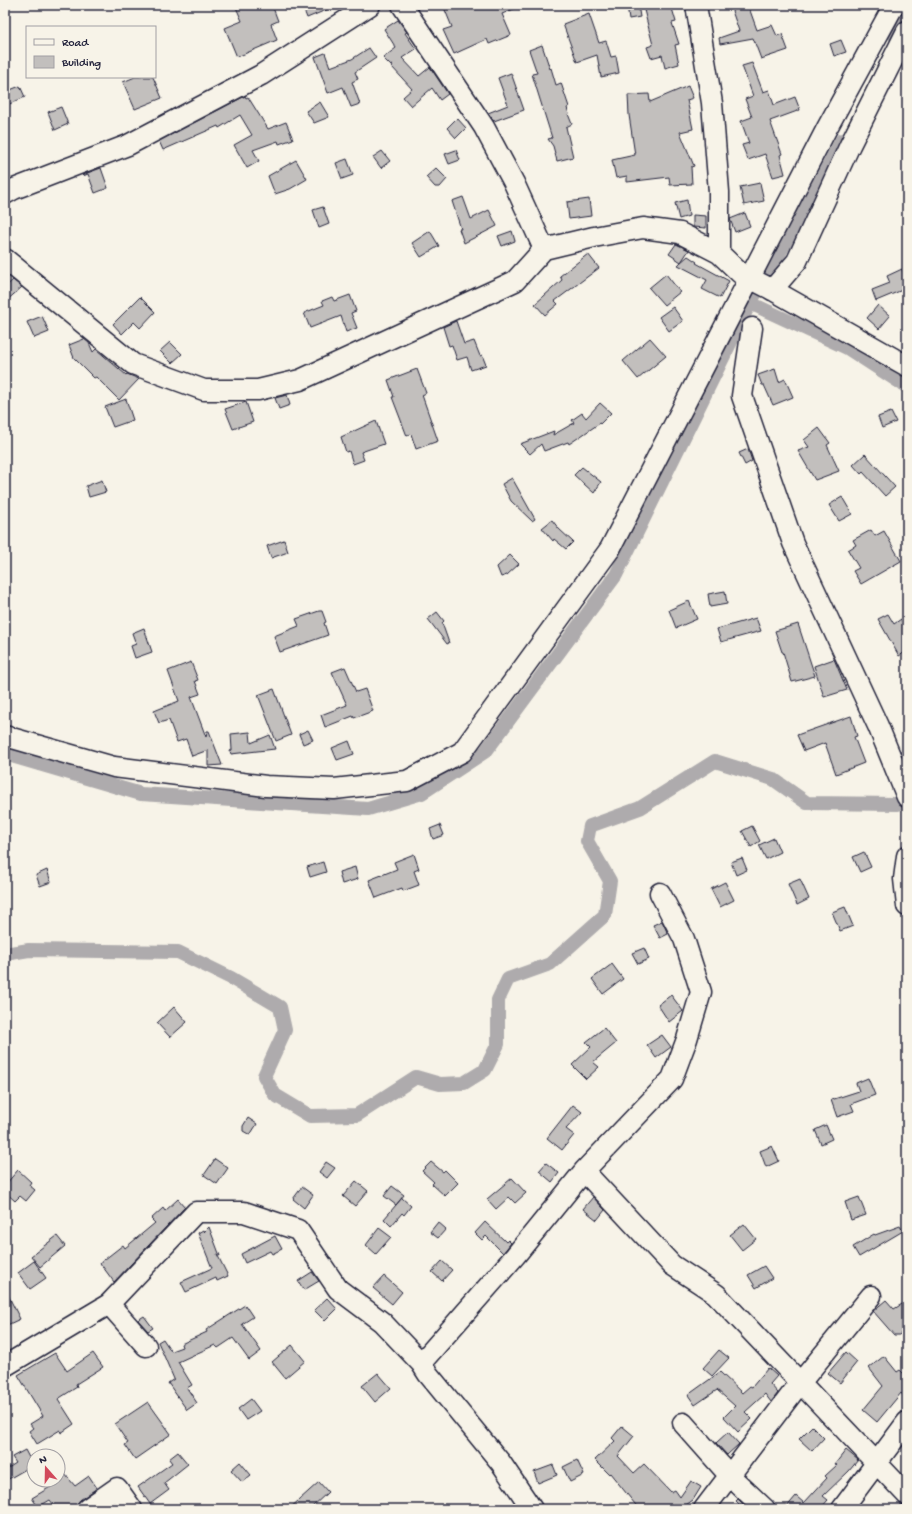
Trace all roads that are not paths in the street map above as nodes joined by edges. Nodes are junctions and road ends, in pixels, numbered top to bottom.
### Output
1 (370, 5) edge
2 (402, 5) edge
3 (696, 5) edge
4 (894, 5) edge
5 (907, 31) edge
6 (5, 194) edge
7 (544, 249) junction
8 (719, 253) junction
9 (5, 259) edge
10 (750, 278) junction
11 (771, 290) junction
12 (752, 328) dead end
13 (907, 366) edge
14 (5, 736) edge
15 (907, 797) edge
16 (907, 856) edge
17 (660, 893) dead end
18 (907, 906) edge
19 (584, 1171) junction
20 (871, 1296) dead end
21 (108, 1304) junction
22 (146, 1346) dead end
23 (421, 1363) junction
24 (5, 1366) edge
25 (800, 1383) junction
26 (907, 1422) edge
27 (683, 1423) dead end
28 (877, 1463) junction
29 (730, 1476) junction
30 (907, 1495) edge
31 (87, 1509) edge
32 (132, 1509) edge
33 (532, 1509) edge
34 (704, 1509) edge
35 (765, 1509) edge
36 (842, 1509) edge

1 - 6 street
2 - 7 street
3 - 8 street
4 - 10 street
5 - 11 street
7 - 8 street
7 - 9 street
8 - 10 street
10 - 11 street
10 - 14 street
11 - 13 street
12 - 15 street
16 - 18 street
17 - 19 street
19 - 23 street
19 - 25 street
20 - 25 street
21 - 22 street
21 - 23 street
21 - 24 street
23 - 33 street
25 - 28 street
25 - 29 street
26 - 28 street
27 - 29 street
28 - 30 street
28 - 36 street
29 - 34 street
29 - 35 street
31 - 32 street

